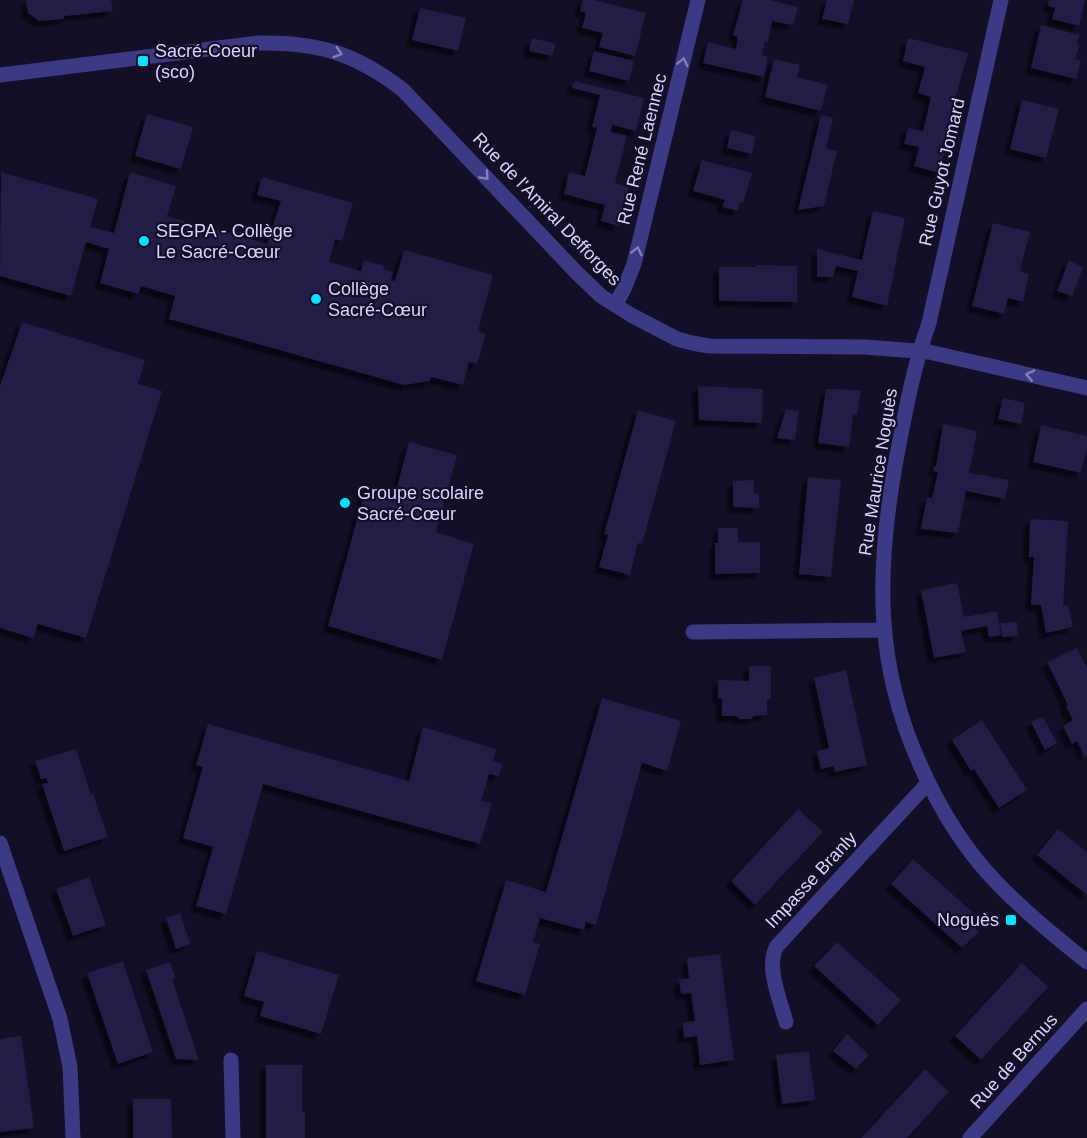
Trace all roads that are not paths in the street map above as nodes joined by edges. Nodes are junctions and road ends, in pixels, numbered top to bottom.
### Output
1 (698, 0) edge
2 (1001, 0) edge
3 (0, 72) edge
4 (615, 306) junction
5 (919, 351) junction
6 (1087, 388) edge
7 (884, 630) junction
8 (693, 632) dead end
9 (928, 783) junction
10 (0, 843) edge
11 (1087, 962) edge
12 (1087, 1009) edge
13 (786, 1022) dead end
14 (231, 1060) dead end
15 (73, 1138) edge
16 (233, 1138) edge
17 (970, 1138) edge

4 -> 1 street, Rue René Laennec
2 - 5 street, Rue Guyot Jomard
3 -> 4 street, Rue de l'Amiral Defforges
4 - 5 street, Rue de l'Amiral Defforges
6 -> 5 street, Rue de l'Amiral Defforges
5 - 7 street, Rue Maurice Noguès
7 - 8 street
7 - 9 street, Rue Maurice Noguès
9 - 11 street, Rue Maurice Noguès
9 - 13 street, Impasse Branly
10 - 15 street
12 - 17 street, Rue de Bernus
14 - 16 street

